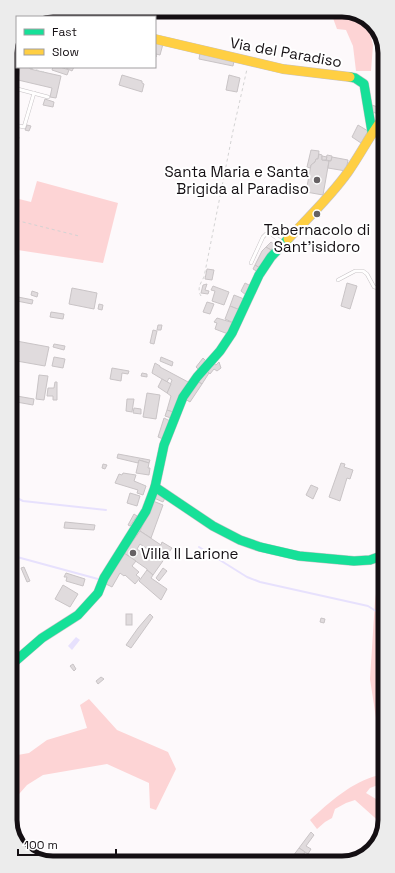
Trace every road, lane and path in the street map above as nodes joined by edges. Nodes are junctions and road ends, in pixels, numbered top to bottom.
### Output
1 (156, 39) edge
2 (249, 61) junction
3 (30, 68) dead end
4 (44, 72) dead end
5 (17, 89) edge
6 (34, 93) junction
7 (48, 97) dead end
8 (378, 124) edge
9 (17, 126) edge
10 (372, 132) junction
11 (17, 220) edge
12 (79, 236) dead end
13 (283, 244) junction
14 (251, 263) dead end
15 (338, 280) dead end
16 (378, 288) edge
17 (201, 296) dead end
18 (155, 487) junction
19 (378, 557) edge
20 (17, 660) edge

1 - 2 street, Via del Paradiso
2 - 10 street, Via del Paradiso
2 - 17 path
3 - 4 path
5 - 6 lane
6 - 7 lane
6 - 9 lane
8 - 10 street
10 - 13 street
11 - 12 path
13 - 14 lane
13 - 18 street
15 - 16 lane
18 - 19 street
18 - 20 street

